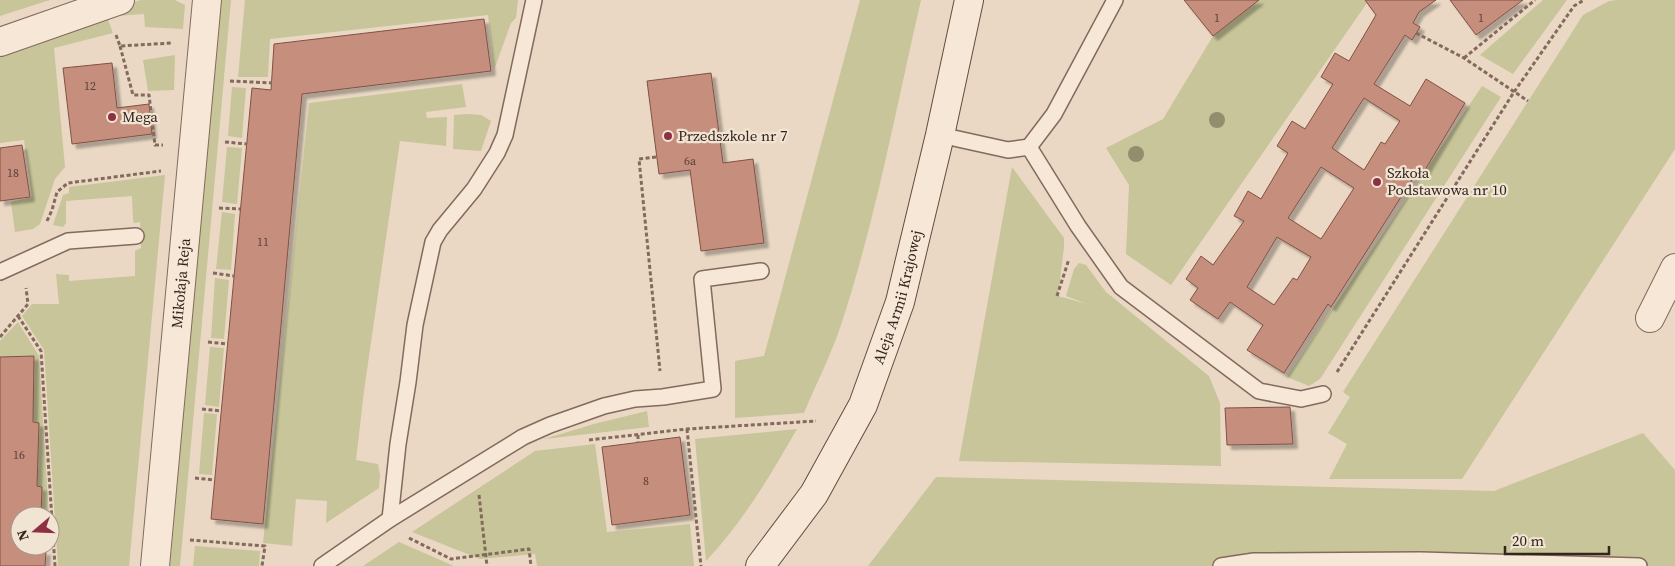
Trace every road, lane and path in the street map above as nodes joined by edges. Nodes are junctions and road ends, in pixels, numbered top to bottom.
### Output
1 (207, 0) edge
2 (534, 0) edge
3 (969, 0) edge
4 (1115, 0) edge
5 (1535, 0) edge
6 (1584, 0) edge
7 (114, 2) edge
8 (1416, 33) dead end
9 (0, 42) edge
10 (174, 43) dead end
11 (120, 46) junction
12 (1464, 58) junction
13 (229, 81) dead end
14 (272, 83) dead end
15 (1514, 92) junction
16 (1528, 101) dead end
17 (940, 135) junction
18 (224, 142) dead end
19 (247, 144) dead end
20 (155, 145) dead end
21 (1029, 147) junction
22 (656, 157) dead end
23 (162, 171) dead end
24 (218, 208) dead end
25 (240, 209) dead end
26 (52, 210) dead end
27 (1078, 226) junction
28 (136, 236) dead end
29 (25, 261) junction
30 (1675, 268) edge
31 (761, 271) dead end
32 (0, 272) edge
33 (213, 273) dead end
34 (234, 276) dead end
35 (1057, 296) dead end
36 (18, 316) junction
37 (1650, 318) dead end
38 (0, 337) edge
39 (207, 342) dead end
40 (228, 344) dead end
41 (1323, 394) joint
42 (663, 397) junction
43 (202, 409) dead end
44 (221, 411) dead end
45 (816, 421) dead end
46 (687, 429) junction
47 (638, 435) junction
48 (584, 441) dead end
49 (638, 443) dead end
50 (195, 478) dead end
51 (214, 480) dead end
52 (480, 504) dead end
53 (390, 519) junction
54 (190, 540) dead end
55 (422, 545) dead end
56 (486, 555) junction
57 (55, 566) edge
58 (155, 566) edge
59 (262, 566) edge
60 (322, 566) edge
61 (487, 566) edge
62 (531, 566) edge
63 (701, 566) edge
64 (760, 566) edge
65 (1221, 566) edge
66 (1639, 566) edge

1 - 58 street, Mikołaja Reja
2 - 53 lane
3 - 17 street, Aleja Armii Krajowej
4 - 21 lane
5 - 12 path
6 - 15 path
7 - 9 street
7 - 11 path
8 - 12 path
10 - 11 path
11 - 20 path
12 - 15 path
13 - 14 path
15 - 16 path
15 - 41 path
17 - 21 lane
17 - 64 street, Aleja Armii Krajowej
18 - 19 path
21 - 27 lane
22 - 42 path
23 - 26 path
24 - 25 path
27 - 35 path
27 - 41 lane
28 - 29 lane
29 - 32 lane
29 - 36 path
30 - 37 street
31 - 42 lane
33 - 34 path
36 - 38 path
36 - 57 path
39 - 40 path
42 - 53 lane
43 - 44 path
45 - 46 path
46 - 47 path
46 - 63 path
47 - 48 path
47 - 49 path
50 - 51 path
52 - 56 path
53 - 60 lane
54 - 59 path
55 - 56 path
56 - 61 path
56 - 62 path
65 - 66 lane

